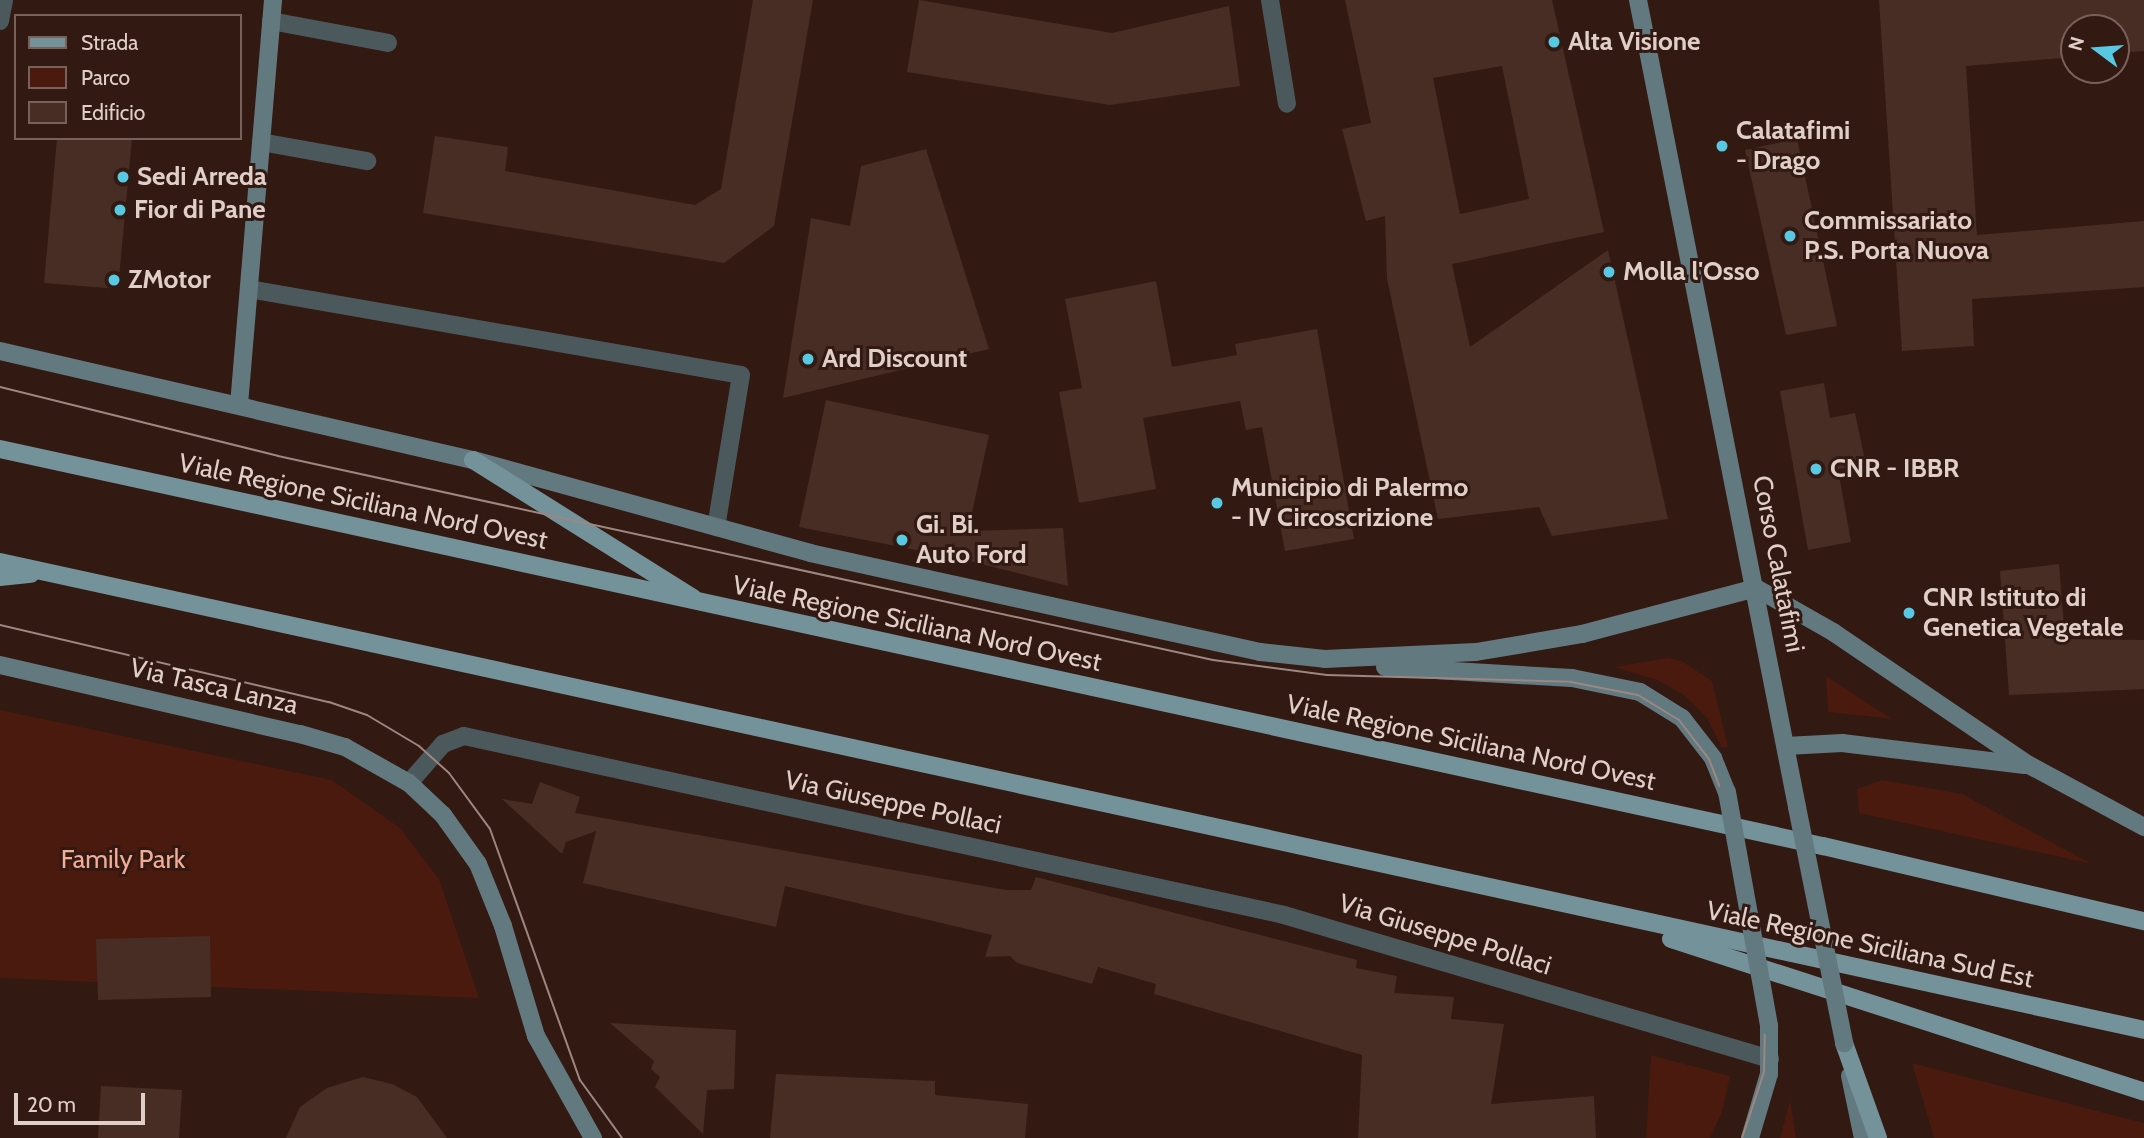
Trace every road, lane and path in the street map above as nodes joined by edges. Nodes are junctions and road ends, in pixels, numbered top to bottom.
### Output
1 (4, 0) edge
2 (273, 0) edge
3 (1270, 0) edge
4 (1638, 0) edge
5 (0, 21) edge
6 (271, 21) junction
7 (388, 43) dead end
8 (1287, 104) dead end
9 (261, 142) junction
10 (367, 161) dead end
11 (249, 289) junction
12 (0, 351) edge
13 (239, 405) junction
14 (0, 449) edge
15 (473, 460) junction
16 (716, 527) junction
17 (0, 562) edge
18 (48, 573) junction
19 (0, 577) edge
20 (1756, 588) junction
21 (705, 605) junction
22 (1325, 659) junction
23 (0, 665) edge
24 (1786, 746) junction
25 (2029, 765) junction
26 (409, 783) junction
27 (2144, 827) edge
28 (1584, 910) junction
29 (2144, 921) edge
30 (2144, 1030) edge
31 (1844, 1043) junction
32 (1770, 1059) junction
33 (2144, 1091) edge
34 (593, 1138) edge
35 (1749, 1138) edge
36 (1863, 1138) edge
37 (1878, 1138) edge

1 - 5 street
2 - 6 street
3 - 8 street
4 - 20 street, Corso Calatafimi
6 - 7 street
6 - 9 street
9 - 10 street
9 - 11 street
11 - 13 street
11 - 16 street
12 - 13 street, Viale Regione Siciliana Nord Ovest
13 - 15 street, Viale Regione Siciliana Nord Ovest
14 - 21 main road, Viale Regione Siciliana Nord Ovest
15 - 16 street, Viale Regione Siciliana Nord Ovest
15 - 21 main road
16 - 22 street, Viale Regione Siciliana Nord Ovest
17 - 18 main road
18 - 19 main road
18 - 28 main road
20 - 22 street, Viale Regione Siciliana Nord Ovest
20 - 24 street, Corso Calatafimi
20 - 25 street
21 - 29 main road, Viale Regione Siciliana Nord Ovest
22 - 32 street, bridge
23 - 26 street, Via Tasca Lanza
24 - 25 street
24 - 31 street, Corso Calatafimi, bridge
25 - 27 street
26 - 32 street, Via Giuseppe Pollaci
26 - 34 street
28 - 30 main road, Viale Regione Siciliana Sud Est
28 - 33 main road
31 - 36 street, Corso Calatafimi
31 - 37 main road
32 - 35 street

